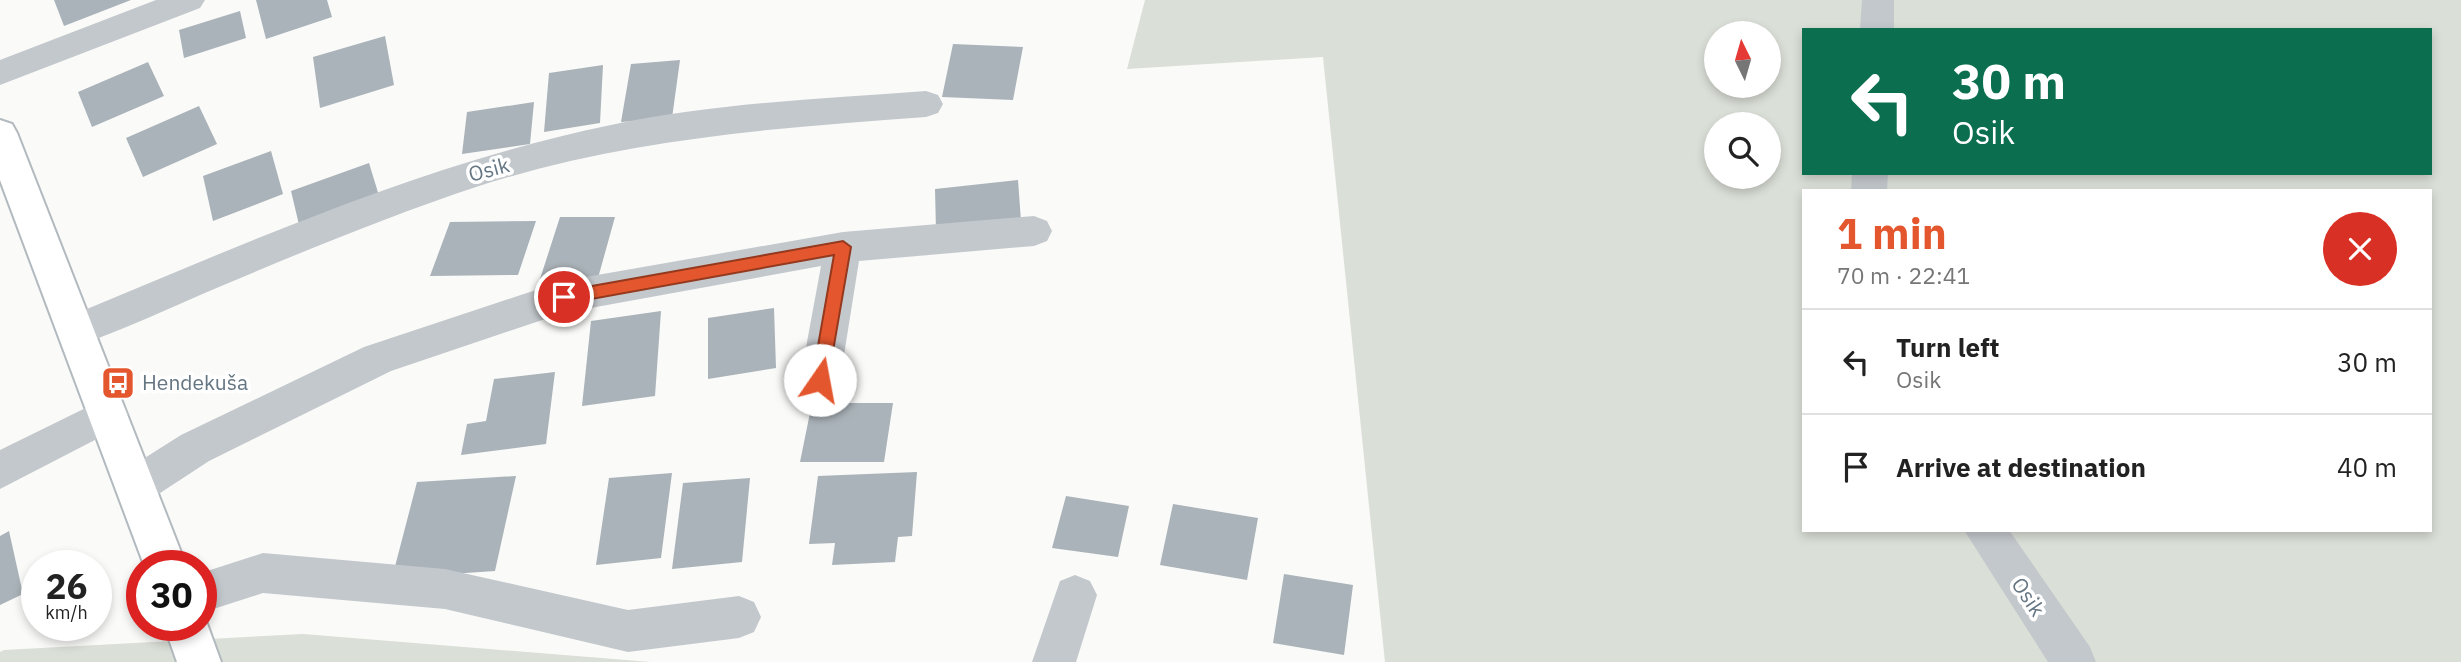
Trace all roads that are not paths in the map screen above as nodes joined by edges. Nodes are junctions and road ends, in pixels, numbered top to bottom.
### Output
1 (189, 0) edge
2 (1878, 0) edge
3 (1877, 28) edge
4 (0, 73) edge
5 (926, 104) dead end
6 (0, 133) edge
7 (1034, 231) dead end
8 (843, 247) junction
9 (77, 330) junction
10 (820, 380) dead end
11 (108, 414) junction
12 (0, 471) edge
13 (136, 486) junction
14 (1986, 532) edge
15 (159, 550) edge
16 (217, 588) edge
17 (1074, 595) dead end
18 (739, 617) dead end
19 (192, 641) edge
20 (199, 662) edge
21 (1054, 662) edge
22 (2074, 662) edge

1 - 4 street
2 - 3 street
5 - 9 street, Osik
6 - 9 main road
7 - 8 street
8 - 10 street
8 - 13 street
9 - 11 main road
11 - 12 street
11 - 13 main road
13 - 15 main road
14 - 22 street, Osik
16 - 18 street
17 - 21 street
19 - 20 main road

